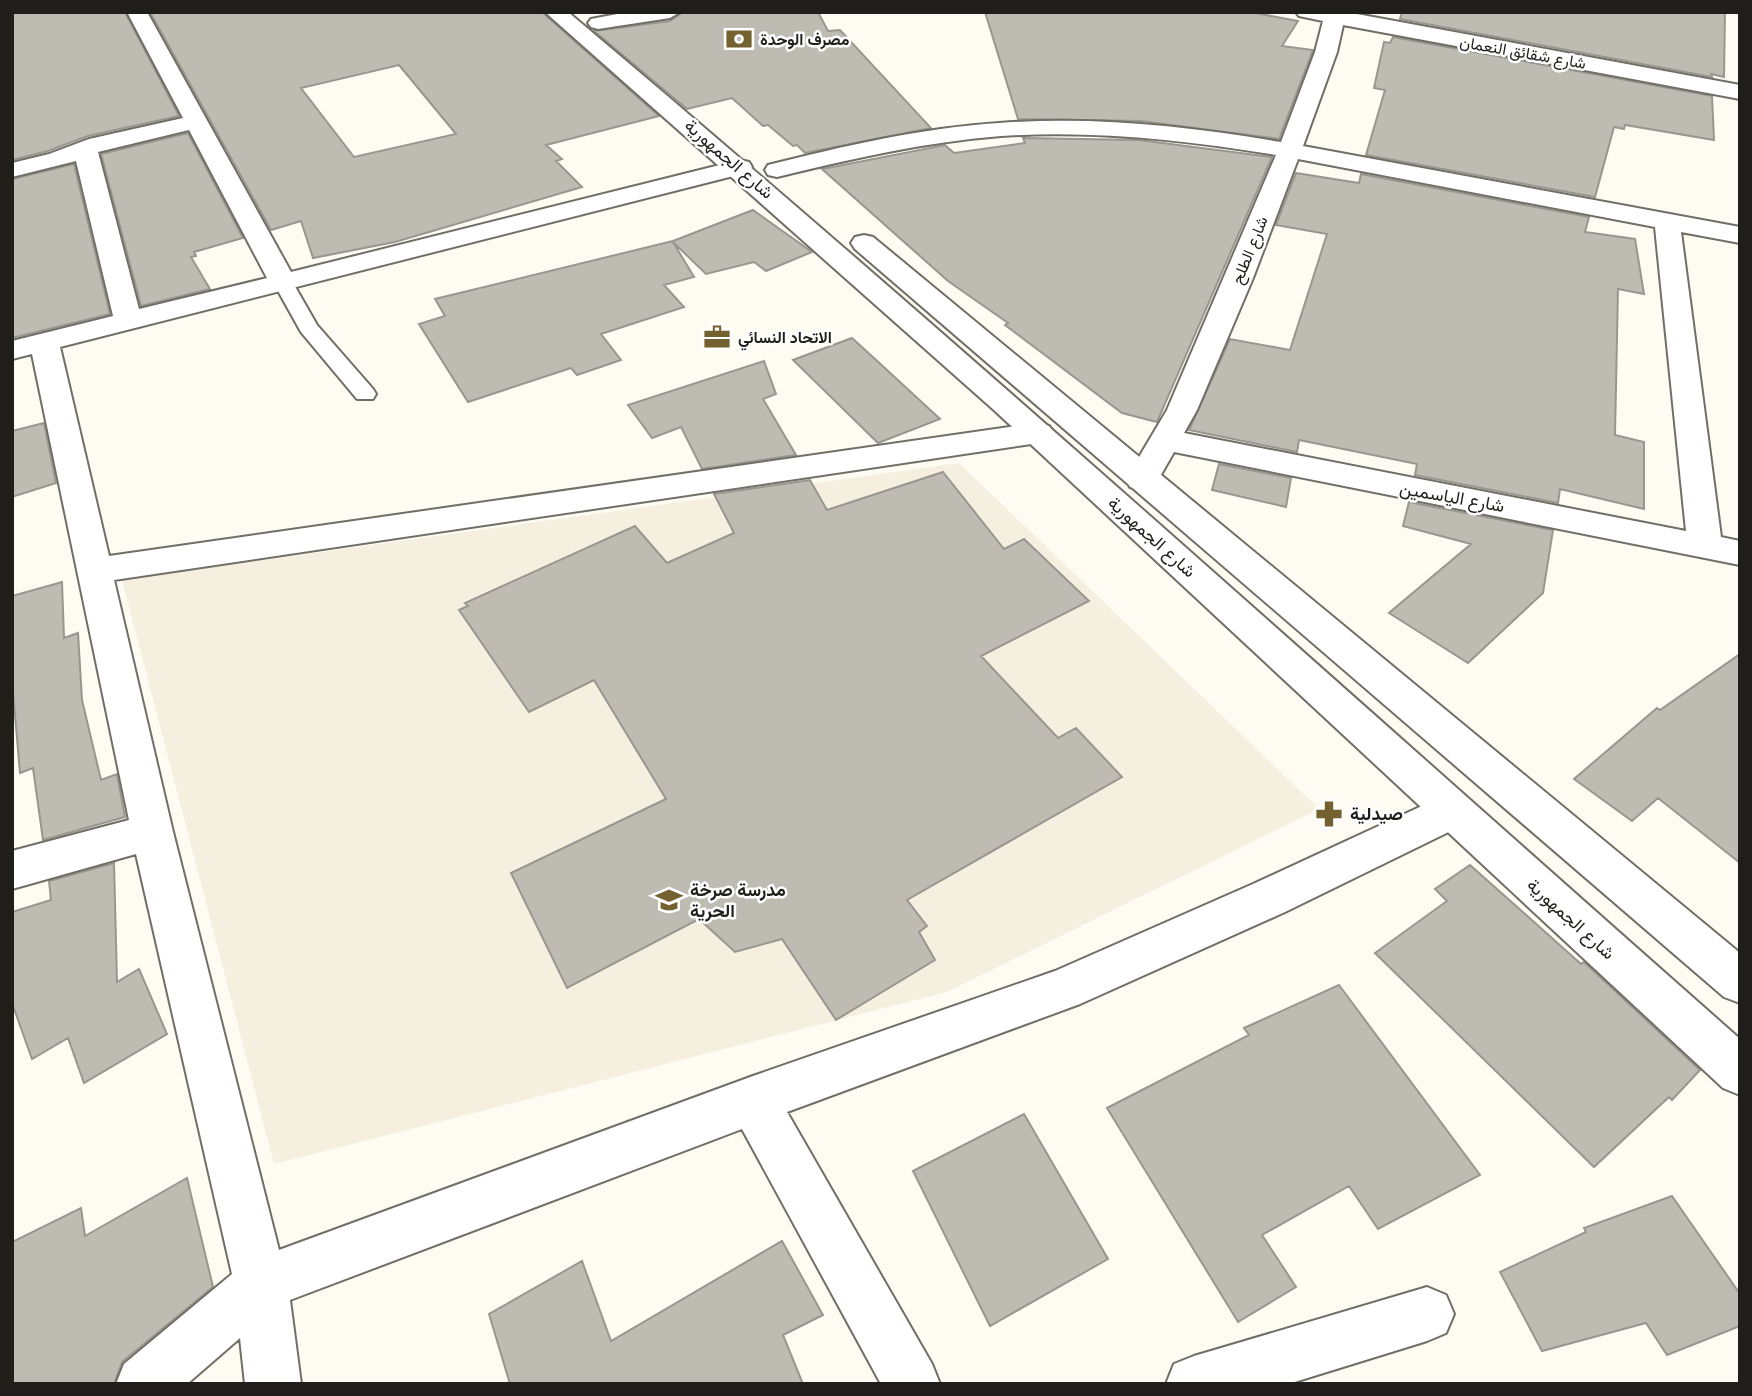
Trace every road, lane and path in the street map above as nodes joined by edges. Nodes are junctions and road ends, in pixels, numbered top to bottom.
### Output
1 (137, 12) edge
2 (555, 12) edge
3 (670, 12) edge
4 (1306, 12) edge
5 (1335, 15) edge
6 (592, 18) edge
7 (1740, 92) edge
8 (196, 122) junction
9 (85, 148) junction
10 (1290, 150) junction
11 (740, 167) junction
12 (12, 170) edge
13 (777, 170) junction
14 (1667, 221) junction
15 (1740, 235) edge
16 (282, 280) junction
17 (128, 320) junction
18 (28, 345) edge
19 (365, 394) dead end
20 (1038, 433) junction
21 (1166, 440) junction
22 (1142, 479) junction
23 (1705, 545) junction
24 (1740, 553) edge
25 (94, 571) junction
26 (1452, 811) junction
27 (152, 832) junction
28 (12, 870) edge
29 (1740, 982) edge
30 (1740, 1072) edge
31 (753, 1100) junction
32 (261, 1284) junction
33 (1427, 1314) dead end
34 (144, 1384) edge
35 (273, 1384) edge
36 (912, 1384) edge
37 (1194, 1384) edge

1 - 8 street
2 - 11 street, شارع الجمهورية
3 - 6 street
4 - 5 street, شارع شقائق النعمان
5 - 7 street, شارع شقائق النعمان
5 - 10 street, شارع الطلح
6 - 13 street, شارع الجمهورية
8 - 9 street
8 - 16 street
9 - 12 street
9 - 17 street
10 - 13 street
10 - 14 street
10 - 21 street, شارع الطلح
11 - 16 street
11 - 20 street, شارع الجمهورية
13 - 22 street, شارع الجمهورية
14 - 15 street
14 - 23 street
16 - 17 street
16 - 19 lane
17 - 18 street
18 - 25 street
20 - 25 street
20 - 26 street, شارع الجمهورية
21 - 22 street, شارع الطلح
21 - 23 street, شارع الياسمين
22 - 29 street, شارع الجمهورية
23 - 24 street, شارع الياسمين
25 - 27 street
26 - 30 street, شارع الجمهورية
26 - 31 street
27 - 28 street
27 - 32 street
31 - 32 street
31 - 36 street
32 - 34 street
32 - 35 street
33 - 37 street

